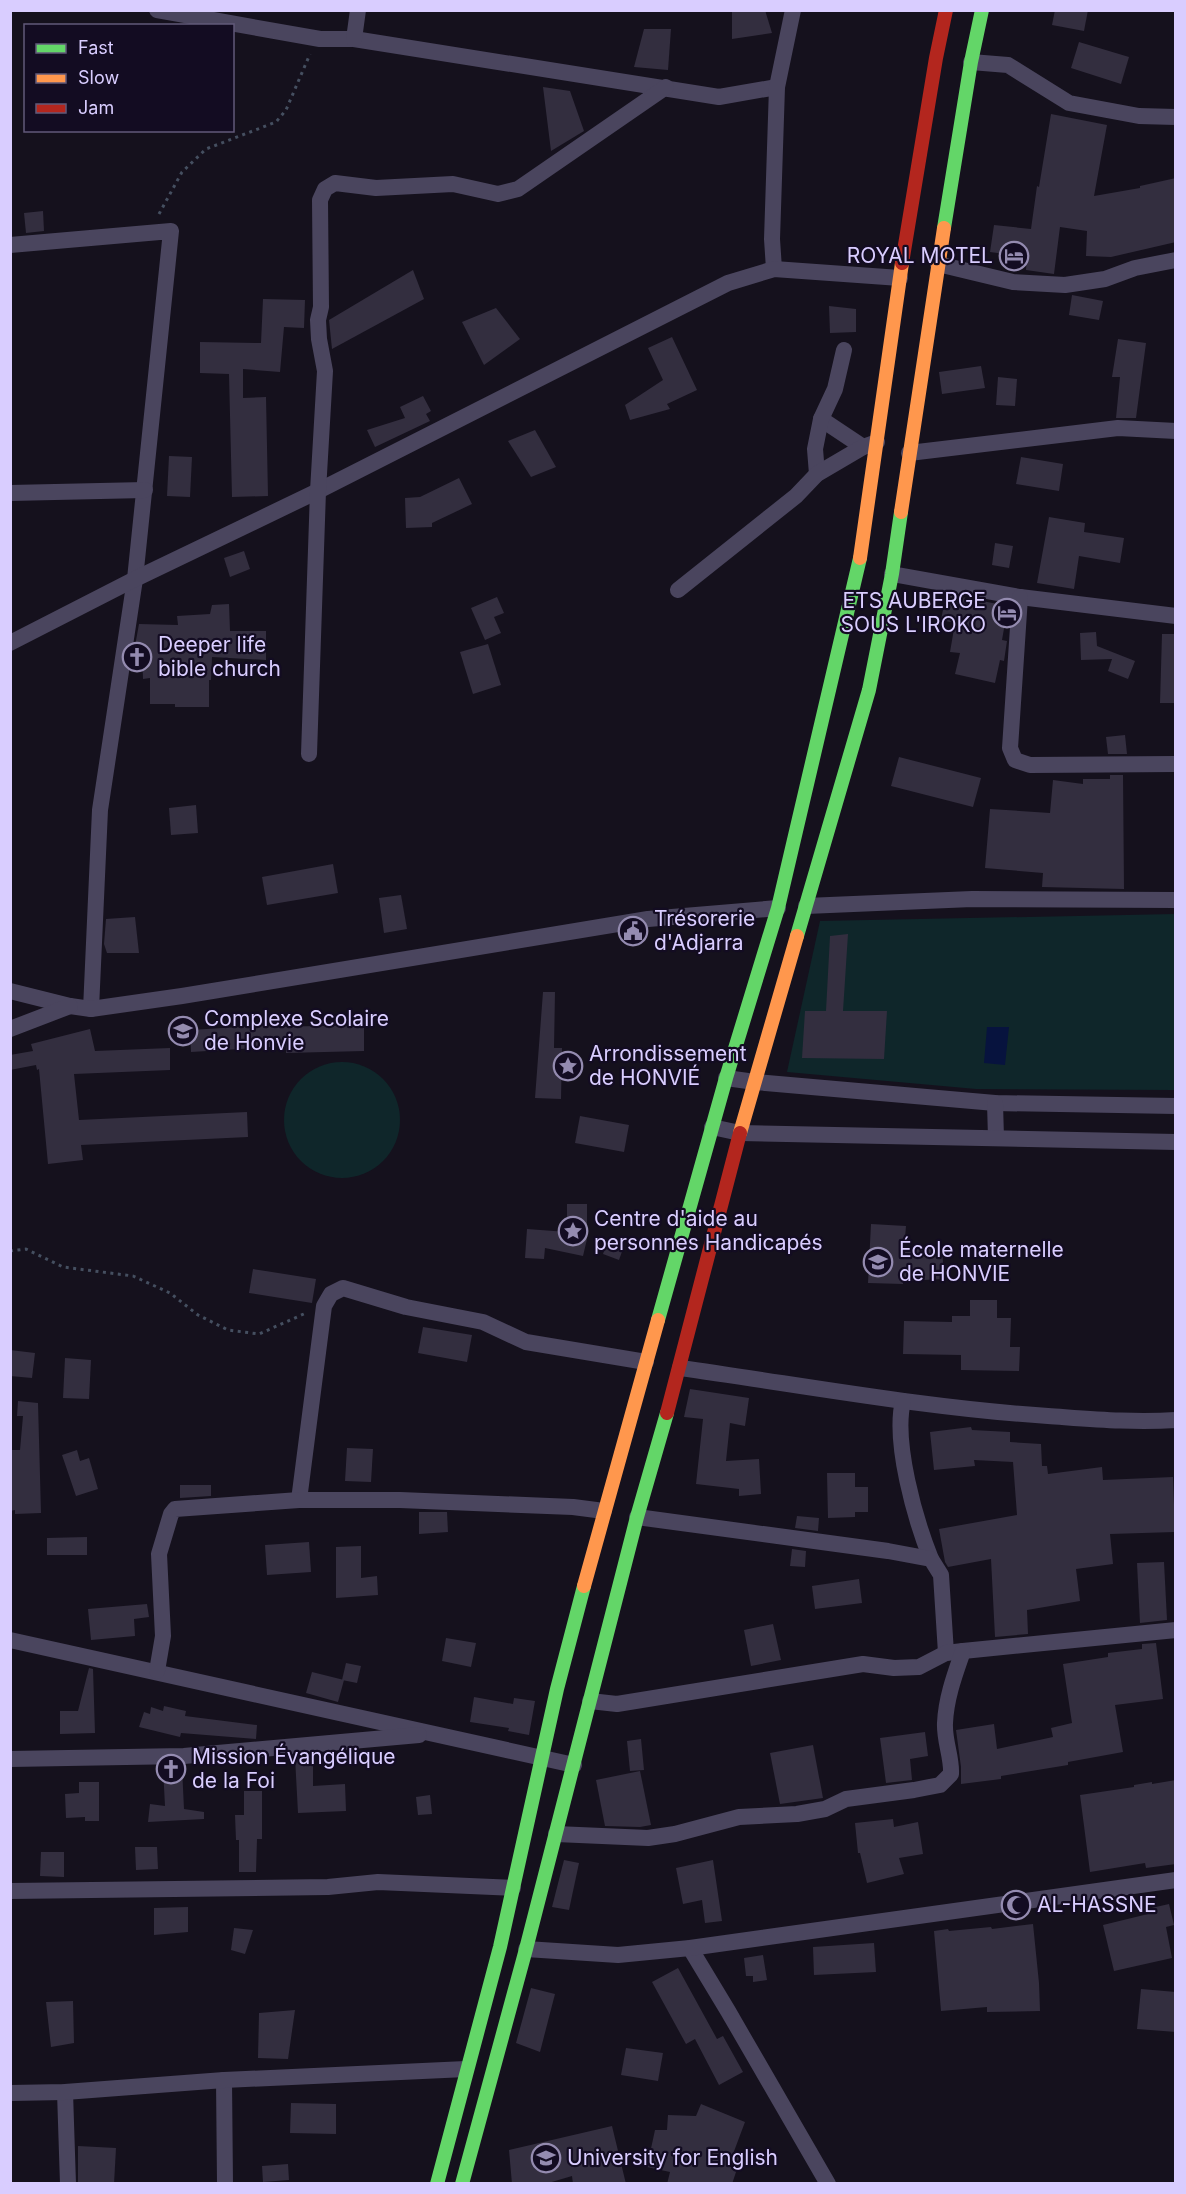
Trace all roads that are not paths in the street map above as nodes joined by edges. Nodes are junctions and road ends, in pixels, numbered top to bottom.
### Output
1 (157, 10) edge
2 (358, 10) edge
3 (793, 10) edge
4 (946, 10) edge
5 (982, 10) edge
6 (354, 39) junction
7 (970, 62) junction
8 (666, 87) junction
9 (777, 87) junction
10 (1176, 117) edge
11 (10, 245) edge
12 (1176, 260) edge
13 (938, 264) junction
14 (774, 269) junction
15 (900, 278) junction
16 (844, 350) dead end
17 (821, 419) junction
18 (1176, 430) edge
19 (870, 444) junction
20 (909, 453) junction
21 (817, 474) junction
22 (144, 490) junction
23 (318, 491) junction
24 (10, 493) edge
25 (892, 574) junction
26 (135, 579) junction
27 (678, 590) dead end
28 (1020, 597) junction
29 (1176, 616) edge
30 (10, 643) edge
31 (309, 754) dead end
32 (1176, 764) edge
33 (1176, 900) edge
34 (806, 906) junction
35 (778, 908) junction
36 (10, 991) edge
37 (70, 1006) junction
38 (91, 1009) junction
39 (10, 1029) edge
40 (726, 1078) junction
41 (755, 1082) junction
42 (995, 1103) junction
43 (1176, 1106) edge
44 (712, 1127) junction
45 (740, 1133) junction
46 (996, 1138) junction
47 (1176, 1142) edge
48 (646, 1362) junction
49 (680, 1368) junction
50 (903, 1401) junction
51 (1176, 1420) edge
52 (299, 1500) junction
53 (604, 1511) junction
54 (637, 1517) junction
55 (931, 1559) junction
56 (1176, 1630) edge
57 (10, 1640) edge
58 (955, 1652) junction
59 (157, 1671) junction
60 (590, 1701) junction
61 (435, 1733) junction
62 (541, 1757) junction
63 (10, 1758) edge
64 (574, 1764) junction
65 (556, 1834) junction
66 (1176, 1880) edge
67 (513, 1888) junction
68 (10, 1891) edge
69 (690, 1948) junction
70 (526, 1949) junction
71 (466, 2069) junction
72 (224, 2080) junction
73 (65, 2092) junction
74 (10, 2093) edge
75 (68, 2184) edge
76 (225, 2184) edge
77 (436, 2184) edge
78 (462, 2184) edge
79 (828, 2184) edge

1 - 6 street
2 - 6 street
3 - 9 street
4 - 15 main road
5 - 7 main road
6 - 8 street
7 - 10 street
7 - 13 main road
8 - 9 street
8 - 23 street
9 - 14 street
11 - 22 street
12 - 13 street
13 - 20 main road
14 - 15 street
14 - 23 street
15 - 19 main road
16 - 17 street
17 - 19 street
17 - 21 street
18 - 20 street
19 - 21 street
19 - 35 main road
20 - 25 main road
21 - 27 street
22 - 24 street
22 - 26 street
23 - 26 street
23 - 31 street
25 - 28 street
25 - 34 main road
26 - 30 street
26 - 38 street
28 - 29 street
28 - 32 street
33 - 34 street
34 - 41 main road
35 - 38 street
35 - 40 main road
36 - 37 street
37 - 38 street
37 - 39 street
40 - 41 street
40 - 44 main road
41 - 42 street
41 - 45 main road
42 - 43 street
42 - 46 street
44 - 45 street
44 - 48 main road
45 - 46 street
45 - 49 main road
46 - 47 street
48 - 52 street
48 - 53 main road
49 - 50 street
49 - 54 main road
50 - 51 street
50 - 55 street
52 - 53 street
52 - 59 street
53 - 62 main road
54 - 55 street
54 - 60 main road
55 - 58 street
56 - 58 street
57 - 59 street
58 - 60 street
58 - 65 street
59 - 61 street
60 - 64 main road
61 - 62 street
61 - 63 street
62 - 64 street
62 - 67 main road
64 - 65 main road
65 - 70 main road
66 - 69 street
67 - 68 street
67 - 71 main road
69 - 70 street
69 - 79 street
70 - 78 main road
71 - 72 street
71 - 77 main road
72 - 73 street
72 - 76 street
73 - 74 street
73 - 75 street

